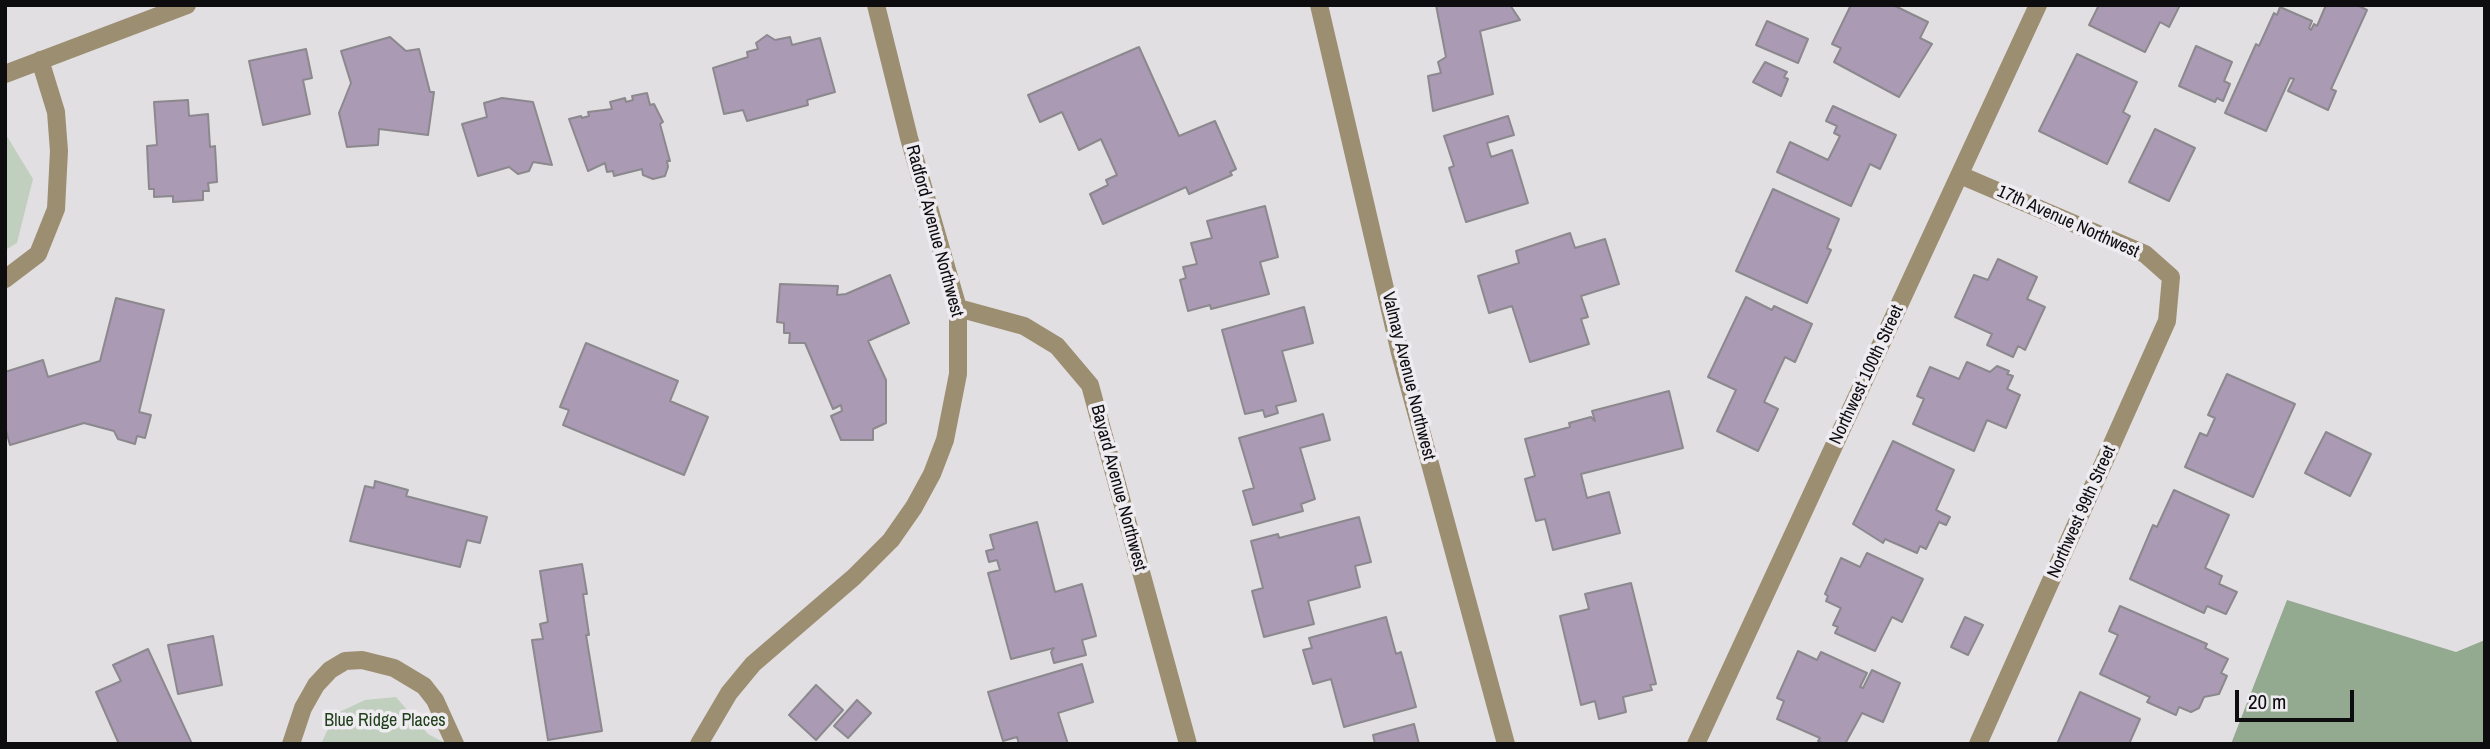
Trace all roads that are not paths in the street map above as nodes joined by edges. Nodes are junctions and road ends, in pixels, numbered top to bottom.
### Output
1 (187, 5) edge
2 (876, 5) edge
3 (1318, 5) edge
4 (2038, 5) edge
5 (40, 60) junction
6 (5, 74) edge
7 (1960, 174) junction
8 (2171, 276) joint
9 (5, 279) edge
10 (958, 308) junction
11 (291, 744) edge
12 (455, 744) edge
13 (699, 744) edge
14 (1188, 744) edge
15 (1506, 744) edge
16 (1696, 744) edge
17 (1978, 744) edge

1 - 5 street
2 - 10 street, Radford Avenue Northwest
3 - 15 street, Valmay Avenue Northwest
4 - 7 street, Northwest 100th Street
5 - 6 street
5 - 9 street
7 - 8 street, 17th Avenue Northwest
7 - 16 street, Northwest 100th Street
8 - 17 street, Northwest 99th Street
10 - 13 street, Radford Avenue Northwest
10 - 14 street, Bayard Avenue Northwest
11 - 12 street

